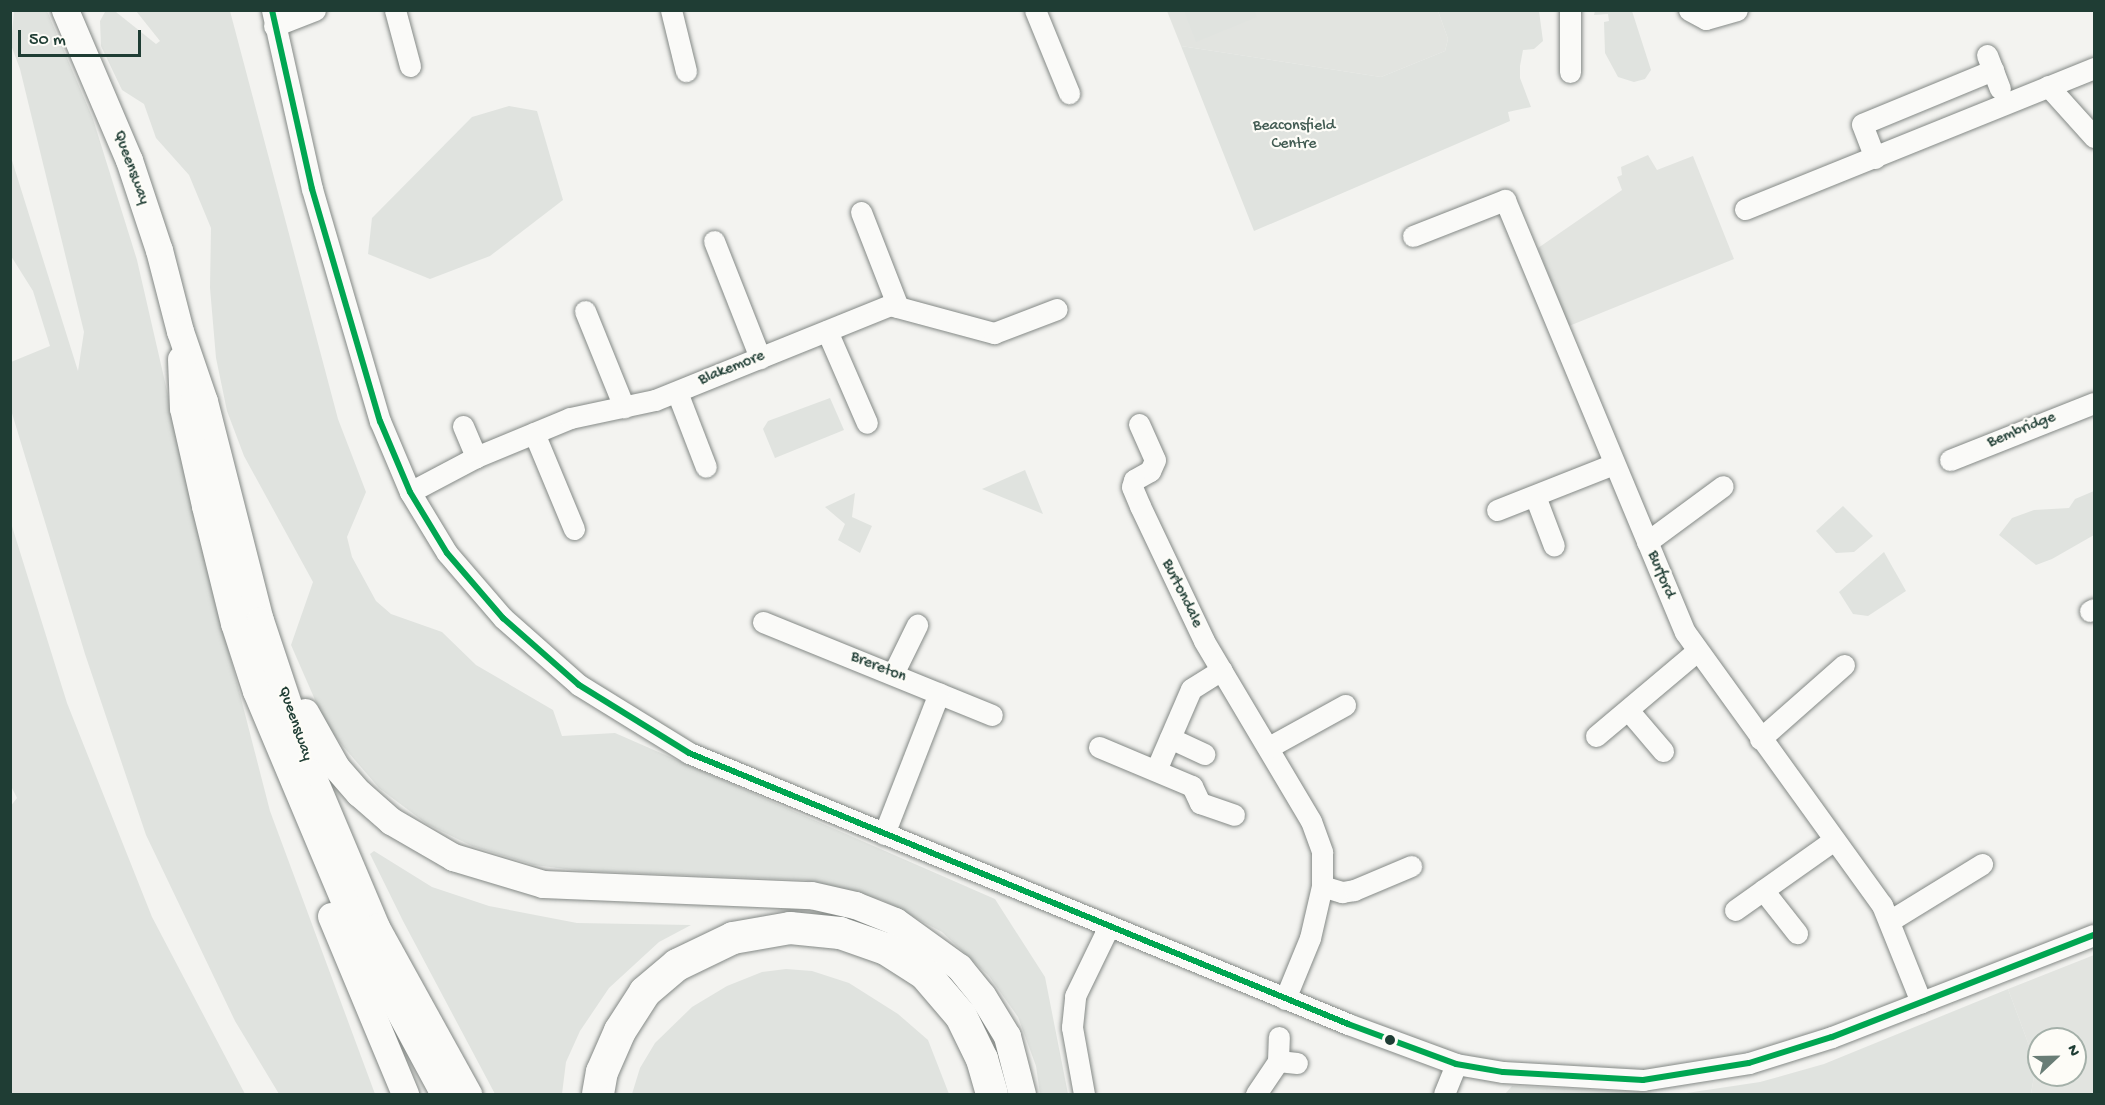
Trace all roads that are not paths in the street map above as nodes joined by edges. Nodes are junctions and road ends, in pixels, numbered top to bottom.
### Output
1 (65, 10) edge
2 (315, 10) edge
3 (394, 10) edge
4 (671, 10) edge
5 (1035, 10) edge
6 (1570, 10) edge
7 (1689, 10) edge
8 (1737, 10) edge
9 (273, 18) edge
10 (410, 66) dead end
11 (2094, 68) edge
12 (686, 71) dead end
13 (1993, 71) dead end
14 (1570, 72) dead end
15 (2048, 87) junction
16 (1070, 93) dead end
17 (2094, 137) edge
18 (1875, 158) junction
19 (1745, 210) dead end
20 (861, 212) dead end
21 (1413, 236) dead end
22 (714, 241) dead end
23 (898, 307) junction
24 (1057, 309) dead end
25 (585, 311) dead end
26 (180, 331) junction
27 (826, 331) junction
28 (760, 358) junction
29 (677, 392) junction
30 (2094, 403) edge
31 (624, 407) junction
32 (867, 423) dead end
33 (1140, 424) dead end
34 (463, 426) dead end
35 (534, 433) junction
36 (476, 457) junction
37 (1950, 460) dead end
38 (1614, 464) junction
39 (706, 467) dead end
40 (1723, 486) dead end
41 (410, 492) junction
42 (1535, 496) junction
43 (1497, 510) dead end
44 (574, 529) dead end
45 (1647, 542) junction
46 (1554, 546) dead end
47 (249, 582) junction
48 (763, 622) dead end
49 (917, 626) dead end
50 (1697, 651) junction
51 (1844, 665) dead end
52 (1221, 670) junction
53 (893, 674) junction
54 (939, 693) junction
55 (1345, 705) dead end
56 (1628, 710) junction
57 (992, 715) dead end
58 (1596, 736) dead end
59 (1170, 738) junction
60 (1760, 739) junction
61 (1099, 747) dead end
62 (1269, 747) junction
63 (1663, 752) dead end
64 (1204, 754) dead end
65 (1156, 770) junction
66 (289, 776) junction
67 (1234, 815) dead end
68 (884, 834) junction
69 (1834, 840) junction
70 (1982, 864) dead end
71 (1411, 866) dead end
72 (1322, 886) junction
73 (1763, 890) junction
74 (1736, 910) dead end
75 (1891, 920) junction
76 (1108, 928) junction
77 (1797, 933) dead end
78 (2094, 935) edge
79 (1285, 999) junction
80 (1921, 1002) junction
81 (1279, 1037) dead end
82 (1456, 1064) junction
83 (405, 1095) edge
84 (444, 1095) edge
85 (468, 1095) edge
86 (598, 1095) edge
87 (992, 1095) edge
88 (1022, 1095) edge
89 (1084, 1095) edge
90 (1256, 1095) edge
91 (1444, 1095) edge

1 - 26 main road, Queensway
2 - 9 street
3 - 10 street
4 - 12 street
5 - 16 street
6 - 14 street
7 - 8 street
9 - 41 street
11 - 15 street
13 - 18 street
15 - 17 street
15 - 18 street
18 - 19 street
20 - 23 street
21 - 38 street, Burford
22 - 28 street
23 - 24 street, Blakemore
23 - 27 street, Blakemore
25 - 31 street
26 - 47 main road, Queensway
26 - 66 main road, Queensway
27 - 28 street, Blakemore
27 - 32 street
28 - 29 street, Blakemore
29 - 31 street, Blakemore
29 - 39 street
30 - 37 street, Bembridge
31 - 35 street, Blakemore
33 - 52 street, Burtondale
34 - 36 street
35 - 36 street, Blakemore
35 - 44 street
36 - 41 street, Blakemore
38 - 42 street
38 - 45 street, Burford
40 - 45 street
41 - 68 street
42 - 43 street
42 - 46 street
45 - 50 street, Burford
47 - 85 main road, Queensway
47 - 88 main road
48 - 53 street, Brereton
49 - 53 street
50 - 56 street
50 - 60 street, Burford
51 - 60 street
52 - 59 street
52 - 62 street, Burtondale
53 - 54 street, Brereton
54 - 57 street, Brereton
54 - 68 street
55 - 62 street
56 - 58 street
56 - 63 street
59 - 64 street
59 - 65 street
60 - 69 street, Burford
61 - 65 street
62 - 72 street, Burtondale
65 - 67 street
66 - 83 main road
66 - 84 main road, Queensway
68 - 76 street
69 - 73 street
69 - 75 street, Burford
70 - 75 street
71 - 72 street
72 - 79 street, Burtondale
73 - 74 street
73 - 77 street
75 - 80 street, Burford
76 - 79 street
76 - 89 street
78 - 80 street
79 - 82 street
80 - 82 street
81 - 90 street
82 - 91 street
86 - 87 highway

